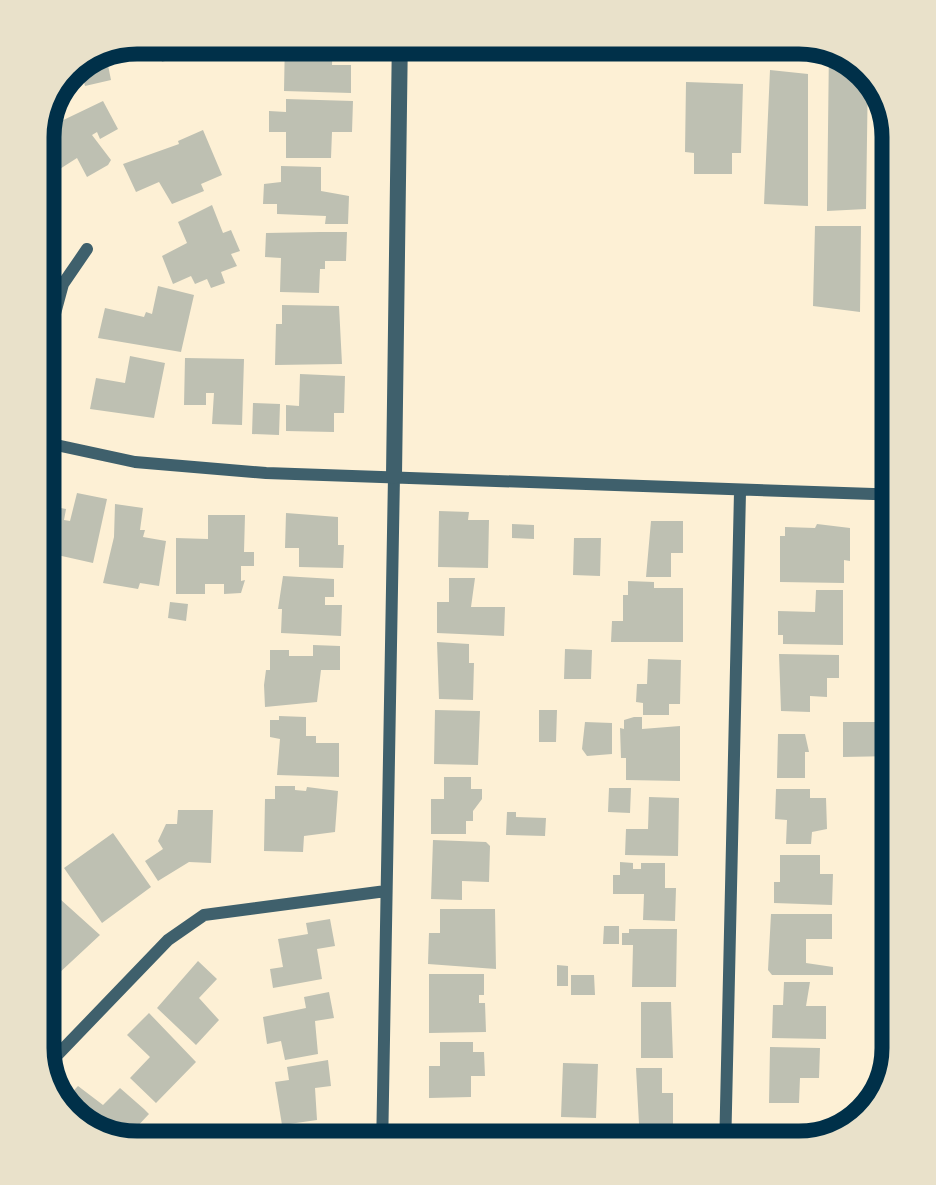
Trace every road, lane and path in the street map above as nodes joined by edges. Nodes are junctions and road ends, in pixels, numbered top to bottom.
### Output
1 (400, 55) edge
2 (87, 249) dead end
3 (54, 317) edge
4 (54, 445) edge
5 (394, 476) junction
6 (740, 492) junction
7 (882, 495) edge
8 (386, 891) junction
9 (55, 1057) edge
10 (382, 1131) edge
11 (725, 1131) edge

1 - 5 street
2 - 3 street
4 - 5 street
5 - 6 street
5 - 8 street
6 - 7 street
6 - 11 street
8 - 9 street
8 - 10 street

